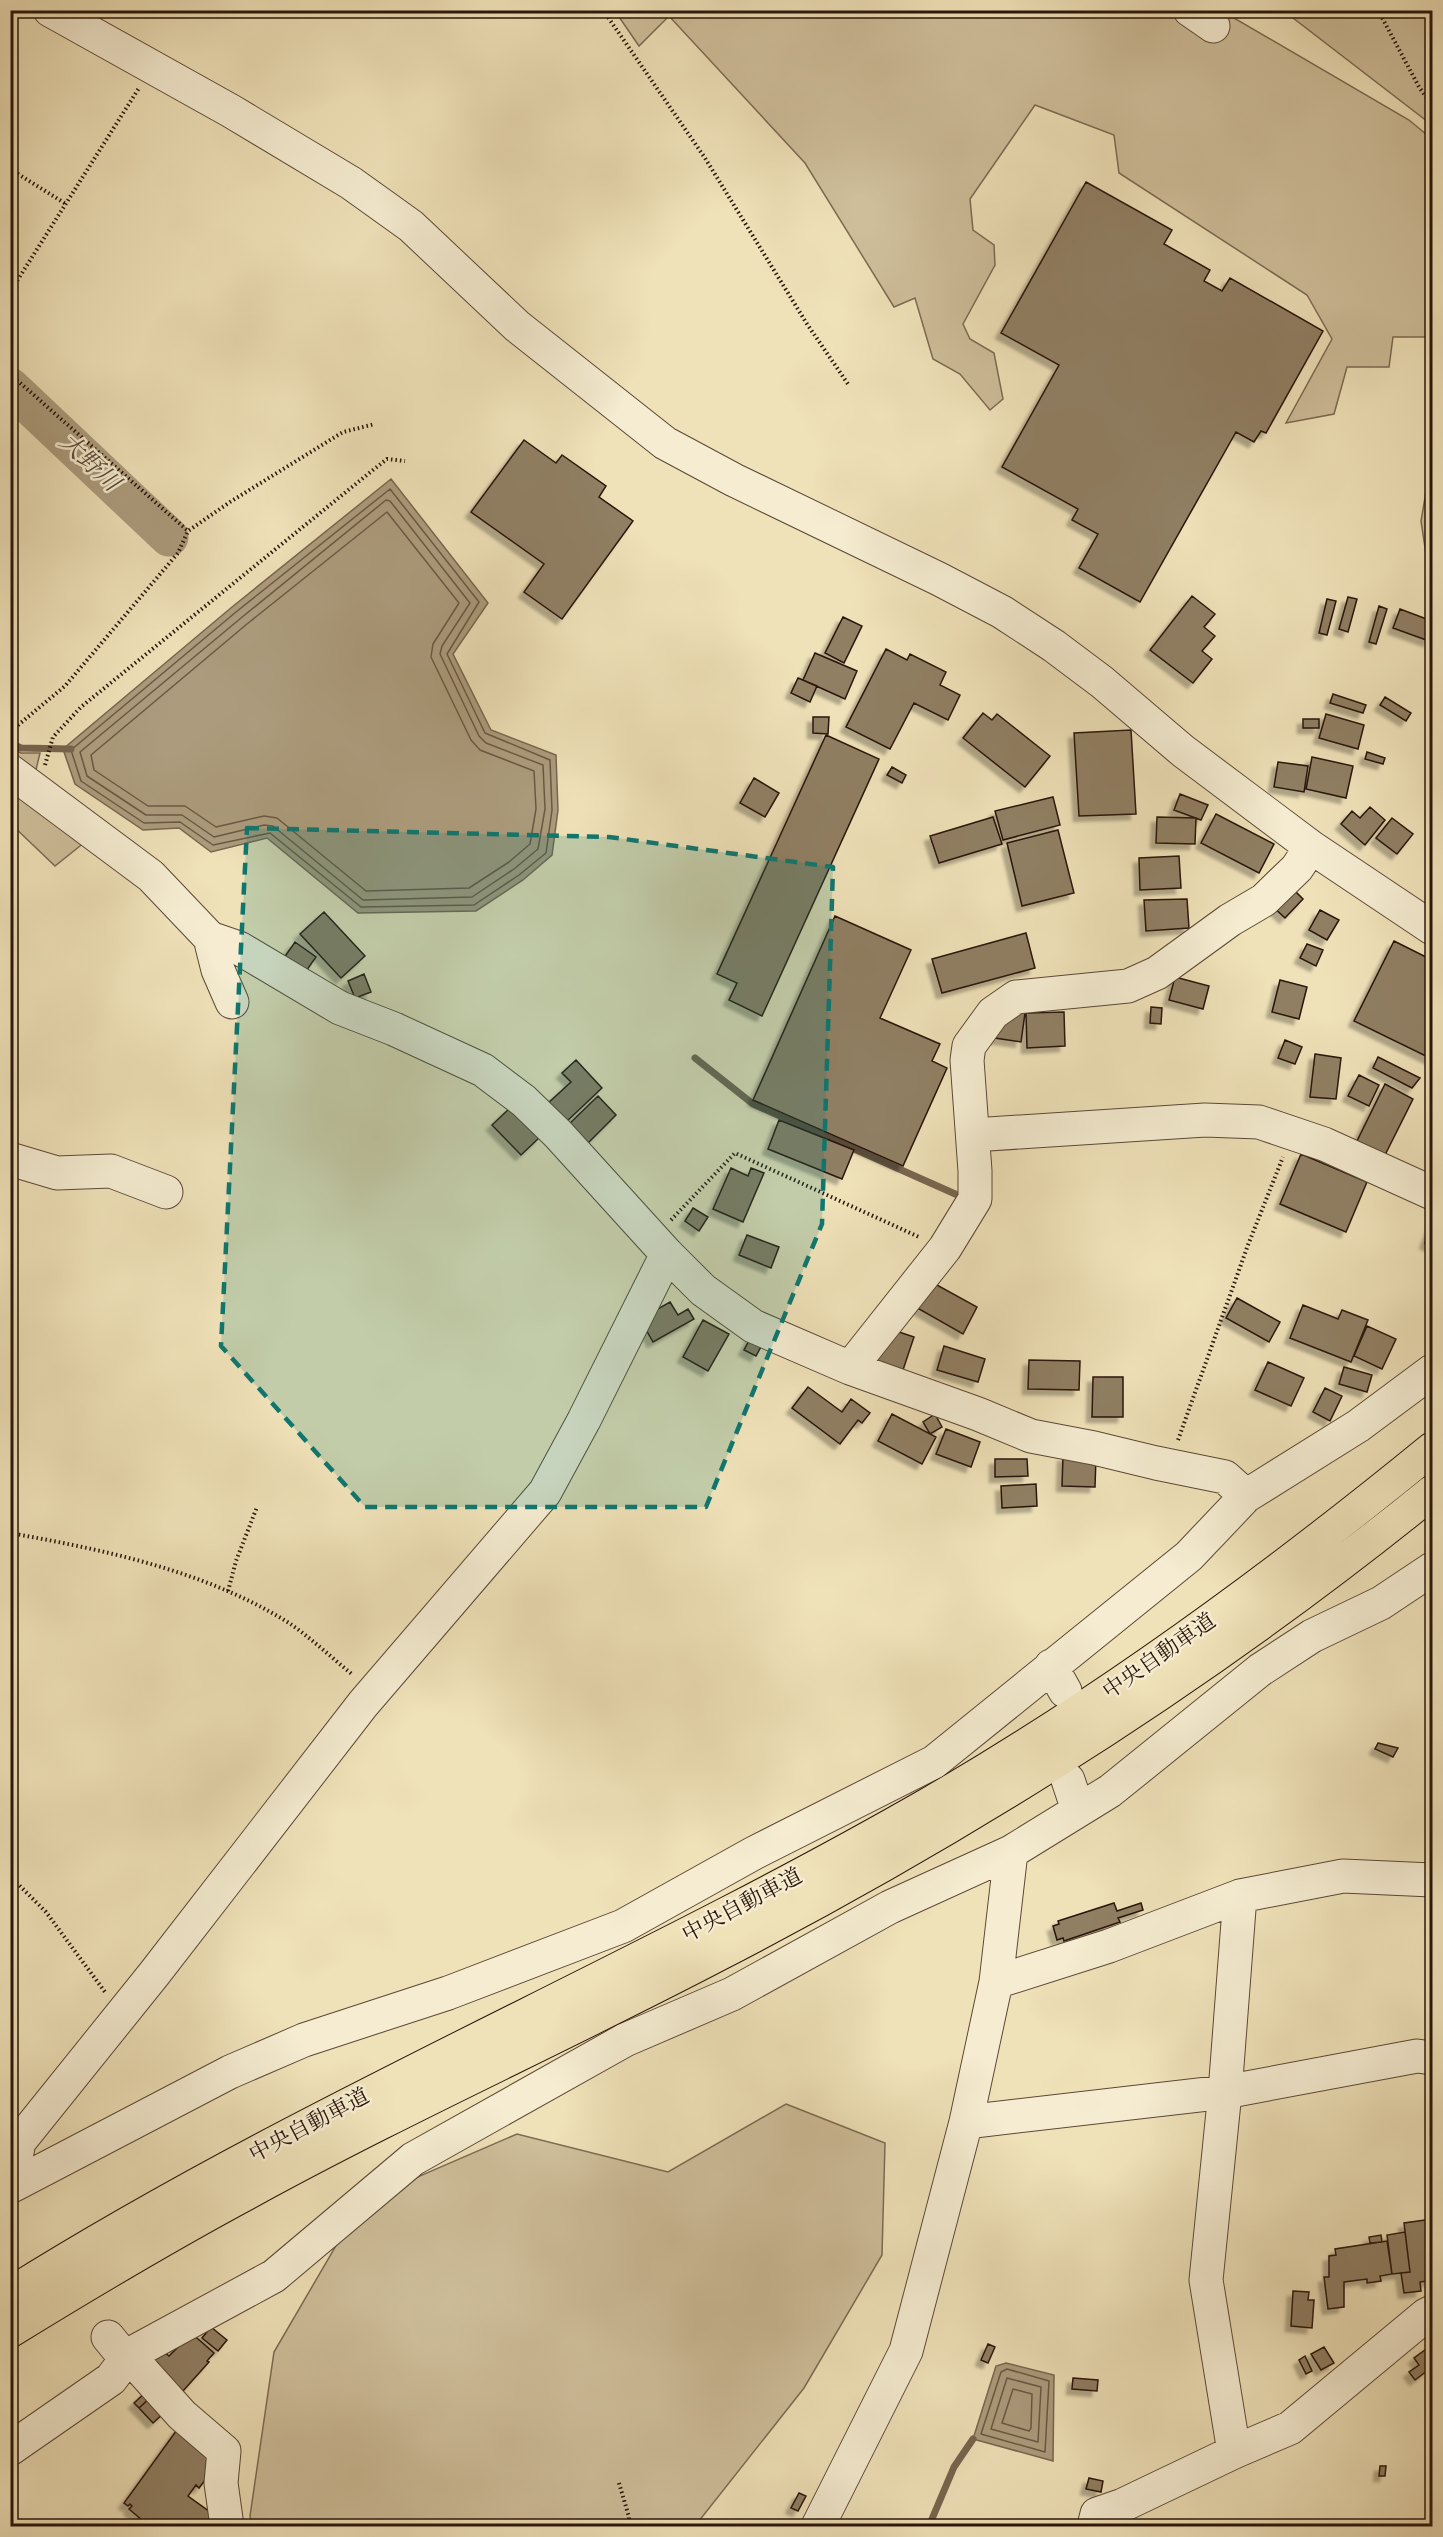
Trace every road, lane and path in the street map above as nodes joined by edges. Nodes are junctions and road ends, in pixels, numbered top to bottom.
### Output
1 (50, 10) edge
2 (603, 10) edge
3 (1378, 10) edge
4 (153, 68) junction
5 (1432, 105) edge
6 (10, 169) edge
7 (66, 204) junction
8 (10, 292) edge
9 (10, 374) edge
10 (848, 384) dead end
11 (375, 424) dead end
12 (405, 461) dead end
13 (188, 531) junction
14 (11, 730) edge
15 (45, 763) dead end
16 (10, 771) edge
17 (1311, 847) junction
18 (1432, 928) edge
19 (210, 938) junction
20 (232, 1002) dead end
21 (1293, 1132) junction
22 (973, 1136) junction
23 (10, 1160) edge
24 (166, 1192) dead end
25 (1432, 1193) edge
26 (660, 1246) junction
27 (945, 1248) junction
28 (850, 1368) junction
29 (1432, 1371) edge
30 (1432, 1449) edge
31 (1168, 1466) junction
32 (1432, 1492) edge
33 (1245, 1496) junction
34 (257, 1507) dead end
35 (10, 1533) edge
36 (1432, 1569) edge
37 (228, 1591) junction
38 (373, 1692) junction
39 (1011, 1852) junction
40 (10, 1876) edge
41 (1432, 1880) edge
42 (1240, 1896) junction
43 (996, 1982) junction
44 (122, 2014) junction
45 (1432, 2058) edge
46 (1225, 2092) junction
47 (966, 2122) junction
48 (14, 2185) edge
49 (10, 2294) edge
50 (1432, 2312) edge
51 (10, 2331) edge
52 (117, 2348) junction
53 (10, 2449) edge
54 (1234, 2452) junction
55 (619, 2482) dead end
56 (1132, 2516) edge
57 (227, 2526) edge
58 (629, 2526) edge
59 (818, 2526) edge
60 (1094, 2526) edge

1 - 4 street
2 - 10 path
3 - 5 path
4 - 7 path
4 - 17 street
6 - 7 path
7 - 8 path
9 - 13 path
11 - 13 path
12 - 15 path
13 - 14 path
16 - 19 street
17 - 18 street
17 - 22 street
19 - 20 street
19 - 26 street
21 - 22 street
21 - 25 street
21 - 31 path
22 - 27 street
23 - 24 street
26 - 27 path
26 - 28 street
26 - 38 street
27 - 28 street
28 - 31 street
29 - 33 street
30 - 49 highway, 中央自動車道
31 - 33 street
32 - 51 highway, 中央自動車道
33 - 48 street
34 - 37 path
35 - 37 path
36 - 39 street
37 - 38 path
38 - 44 street
39 - 43 street
39 - 52 street
40 - 44 path
41 - 42 street
42 - 43 street
42 - 46 street
43 - 47 street
44 - 48 street
45 - 46 street
46 - 47 street
46 - 54 street
47 - 59 street
50 - 54 street
52 - 53 street
52 - 57 street
54 - 56 street
55 - 58 path
56 - 60 street

